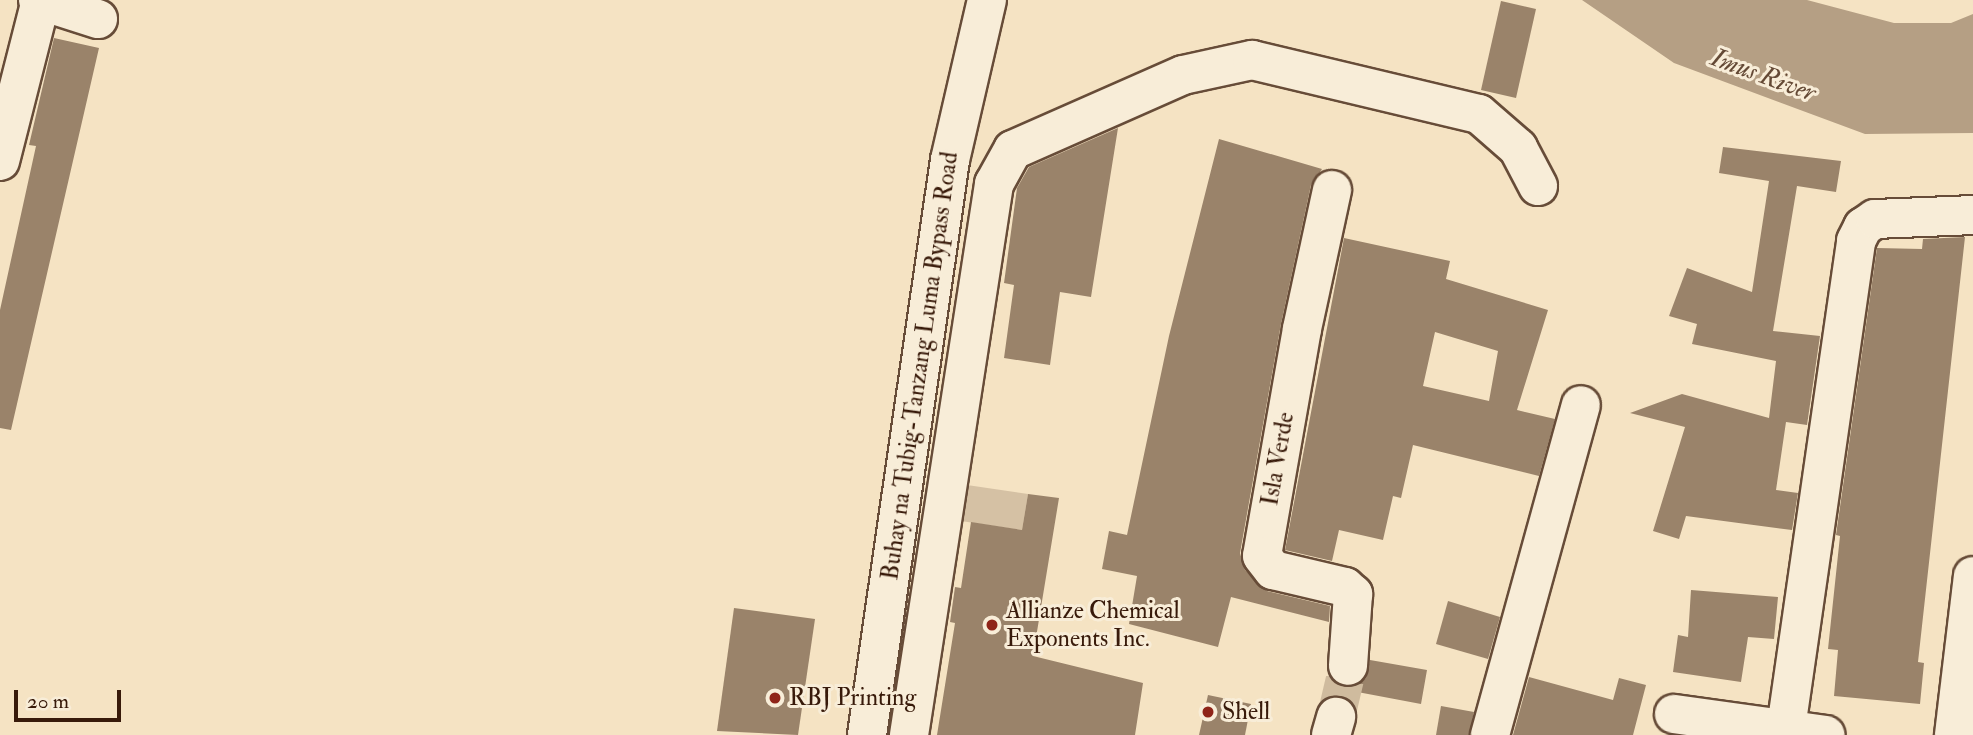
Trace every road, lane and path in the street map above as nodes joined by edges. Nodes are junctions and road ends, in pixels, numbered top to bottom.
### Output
1 (40, 0) edge
2 (988, 0) edge
3 (98, 19) dead end
4 (0, 161) edge
5 (1538, 186) dead end
6 (1332, 190) dead end
7 (1973, 215) edge
8 (1581, 405) dead end
9 (1973, 576) edge
10 (1348, 666) tunnel mouth
11 (1674, 713) dead end
12 (1785, 732) edge
13 (867, 735) edge
14 (909, 735) edge
15 (1490, 735) edge
16 (1826, 735) edge
17 (1954, 735) edge

1 - 3 street
1 - 4 street
2 - 13 street, Buhay na Tubig-Tanzang Luma Bypass Road
5 - 14 street
6 - 10 street, Isla Verde
7 - 12 street
8 - 15 street
9 - 17 street
11 - 12 street
12 - 16 street

